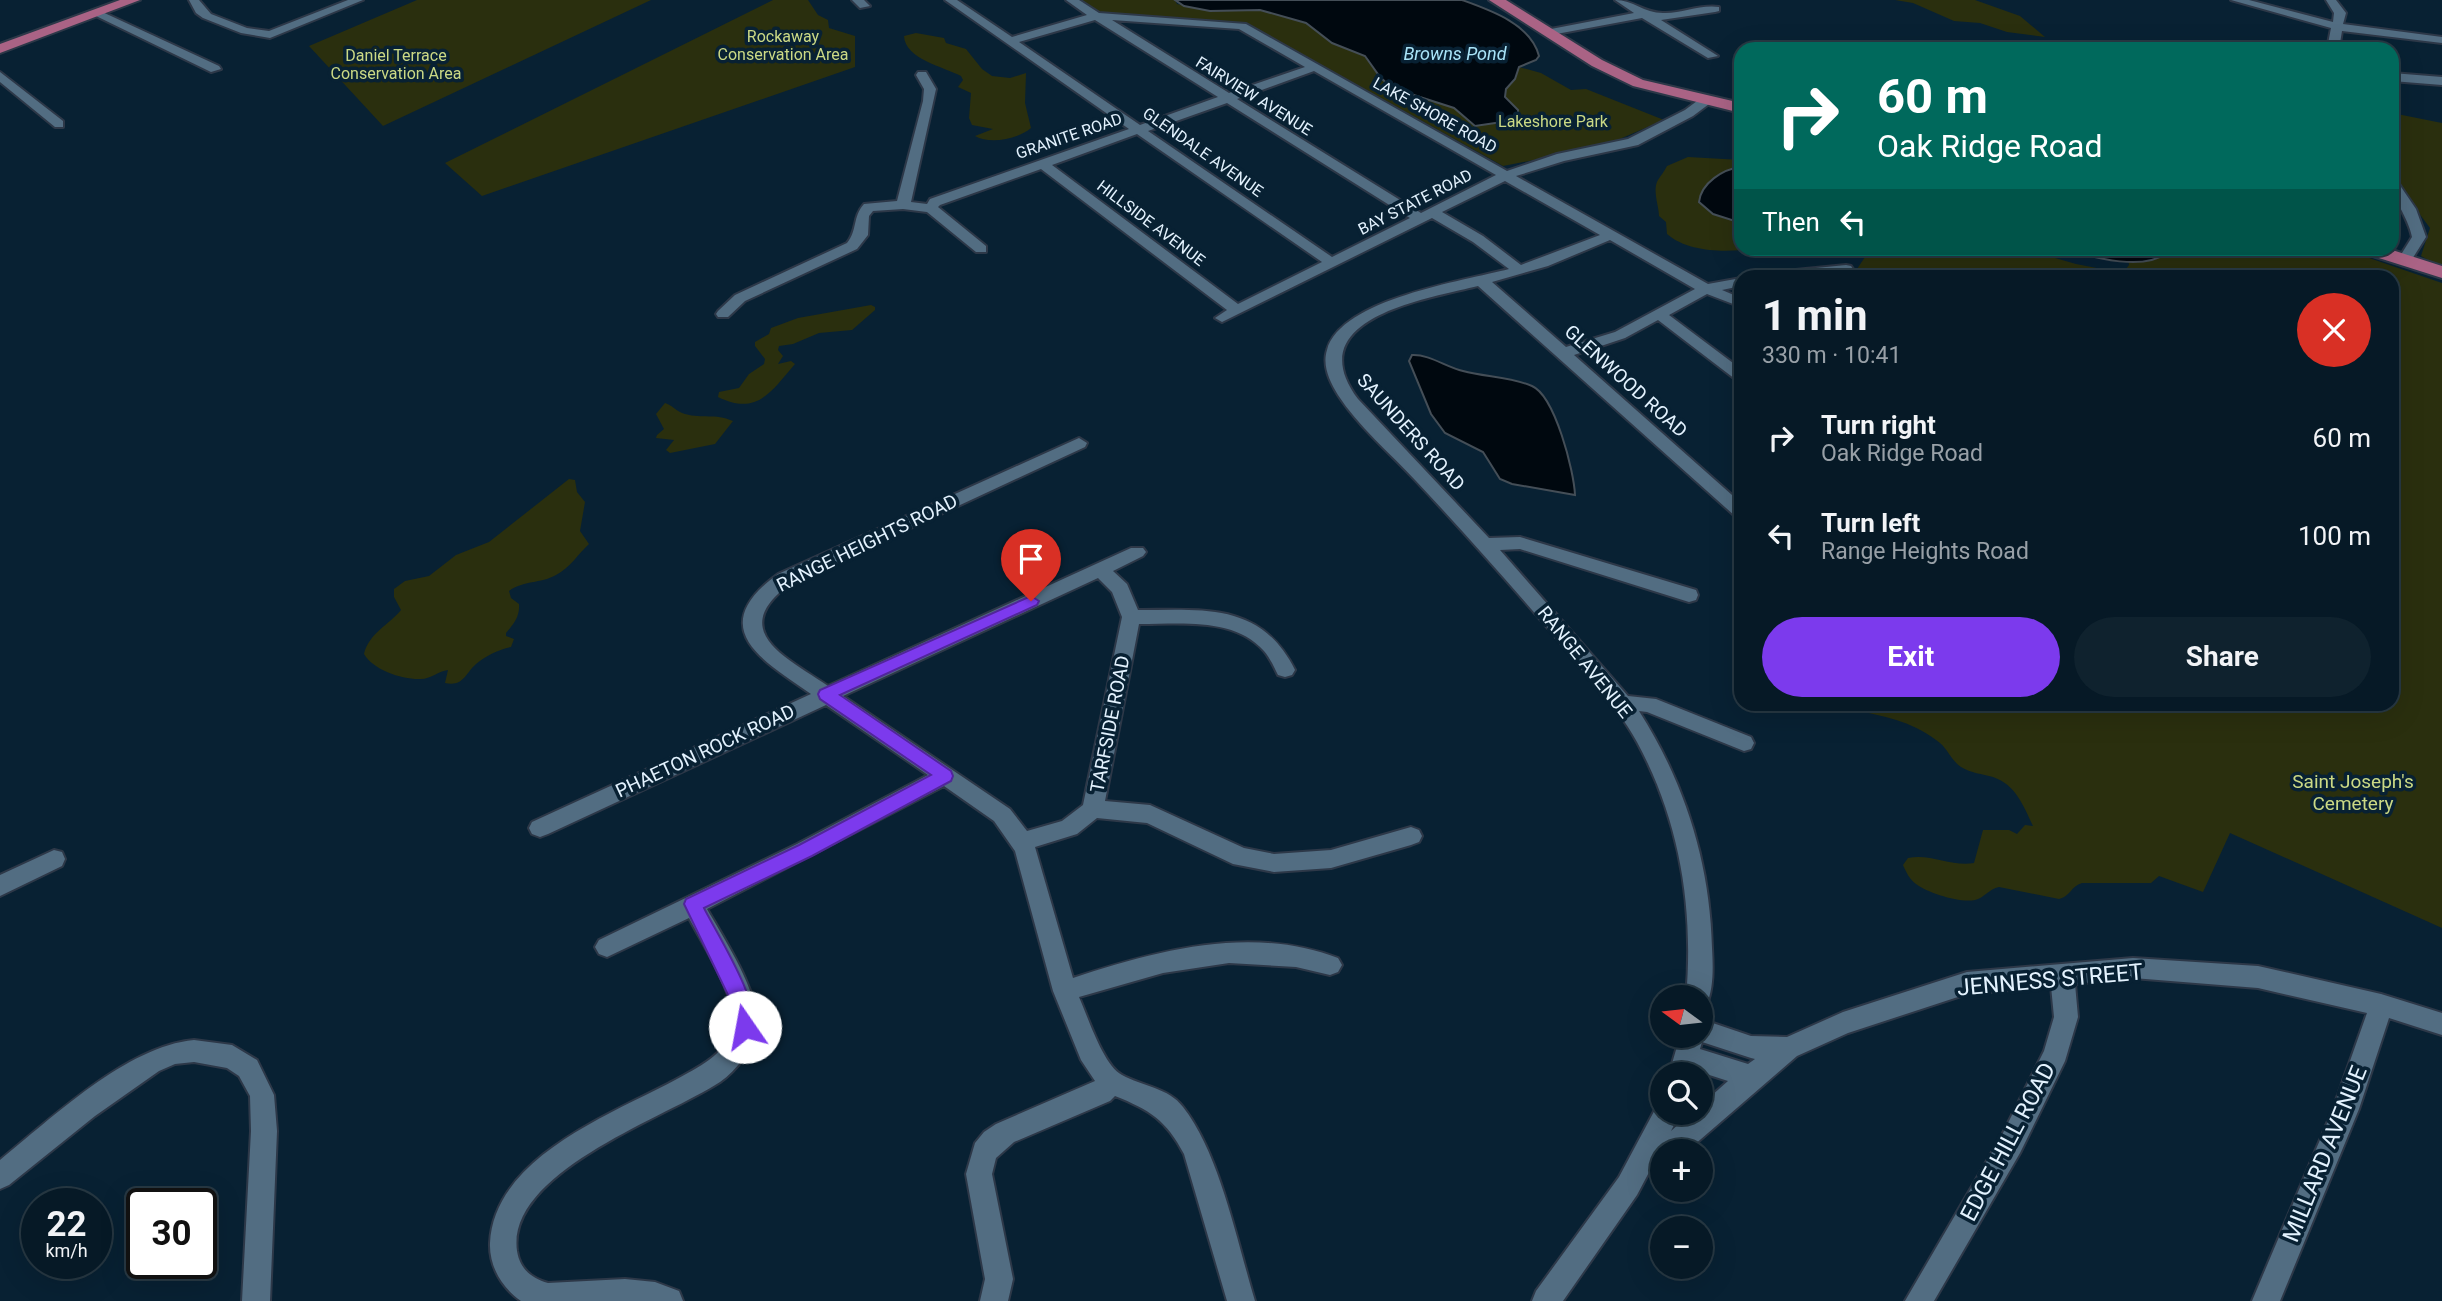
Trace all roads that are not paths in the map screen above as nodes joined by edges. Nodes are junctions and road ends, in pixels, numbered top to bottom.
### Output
1 (133, 0) edge
2 (194, 0) edge
3 (358, 0) edge
4 (950, 0) edge
5 (1071, 0) edge
6 (1496, 0) edge
7 (1620, 0) edge
8 (2236, 0) edge
9 (2330, 0) edge
10 (1715, 9) dead end
11 (98, 13) junction
12 (1643, 15) junction
13 (1095, 16) junction
14 (2339, 27) junction
15 (1551, 32) junction
16 (2442, 40) edge
17 (1012, 41) junction
18 (2335, 42) edge
19 (0, 49) edge
20 (1712, 56) dead end
21 (1315, 67) junction
22 (215, 69) dead end
23 (922, 75) dead end
24 (0, 76) edge
25 (2399, 78) edge
26 (2442, 81) edge
27 (1227, 98) junction
28 (1705, 101) junction
29 (1734, 107) edge
30 (59, 124) dead end
31 (1140, 129) junction
32 (1042, 164) junction
33 (1506, 175) junction
34 (2399, 194) edge
35 (903, 205) junction
36 (931, 208) junction
37 (1426, 215) junction
38 (1613, 234) junction
39 (857, 240) joint
40 (981, 249) dead end
41 (2389, 256) edge
42 (2404, 261) junction
43 (1332, 263) junction
44 (1846, 269) dead end
45 (1520, 270) junction
46 (1836, 270) edge
47 (2442, 272) edge
48 (1482, 281) junction
49 (1734, 283) edge
50 (1706, 289) junction
51 (1734, 300) edge
52 (1238, 311) junction
53 (1658, 313) junction
54 (723, 314) dead end
55 (1222, 318) dead end
56 (1563, 353) junction
57 (1734, 371) edge
58 (1079, 443) dead end
59 (1734, 506) edge
60 (1485, 544) junction
61 (1137, 552) dead end
62 (1101, 570) junction
63 (1689, 595) dead end
64 (1131, 617) junction
65 (1285, 670) dead end
66 (826, 694) junction
67 (1622, 703) junction
68 (1744, 743) dead end
69 (945, 776) junction
70 (1093, 809) junction
71 (540, 828) dead end
72 (1411, 836) dead end
73 (1022, 842) junction
74 (54, 859) dead end
75 (0, 886) edge
76 (693, 904) junction
77 (607, 947) dead end
78 (1330, 965) dead end
79 (2062, 974) junction
80 (1700, 985) edge
81 (1065, 991) junction
82 (2381, 1005) junction
83 (2442, 1024) edge
84 (1713, 1034) edge
85 (1788, 1048) junction
86 (1687, 1056) edge
87 (1751, 1077) junction
88 (1111, 1083) junction
89 (1660, 1125) edge
90 (1682, 1139) edge
91 (1650, 1166) edge
92 (0, 1176) edge
93 (1628, 1185) junction
94 (256, 1301) edge
95 (668, 1301) edge
96 (994, 1301) edge
97 (1241, 1301) edge
98 (1546, 1301) edge
99 (1919, 1301) edge
100 (2266, 1301) edge

1 - 11 main road
2 - 3 street
4 - 17 street, GLENDALE AVENUE
5 - 13 street, FAIRVIEW AVENUE
6 - 15 main road
7 - 12 street
8 - 14 street
9 - 14 street
10 - 12 street
11 - 19 main road
11 - 22 street
12 - 15 street
12 - 20 street
13 - 17 street
13 - 21 street, LAKE SHORE ROAD
13 - 27 street, FAIRVIEW AVENUE
14 - 16 street
14 - 18 street
15 - 28 main road
17 - 31 street, GLENDALE AVENUE
21 - 27 street, GRANITE ROAD
21 - 33 street, LAKE SHORE ROAD
23 - 35 street
24 - 30 street
25 - 26 street
27 - 31 street, GRANITE ROAD
27 - 37 street, FAIRVIEW AVENUE
28 - 29 main road
28 - 33 street, BAY STATE ROAD
31 - 32 street, GRANITE ROAD
31 - 43 street, GLENDALE AVENUE
32 - 36 street, GRANITE ROAD
32 - 52 street, HILLSIDE AVENUE
33 - 37 street, BAY STATE ROAD
33 - 38 street, LAKE SHORE ROAD
34 - 42 street
35 - 36 street
35 - 39 street
36 - 40 street
37 - 43 street, BAY STATE ROAD
37 - 45 street, FAIRVIEW AVENUE
38 - 45 street, SAUNDERS ROAD
38 - 50 street, LAKE SHORE ROAD
39 - 54 street
41 - 42 main road
42 - 47 main road
43 - 52 street, BAY STATE ROAD
44 - 46 street
45 - 48 street, SAUNDERS ROAD
48 - 56 street, GLENWOOD ROAD
48 - 60 street, SAUNDERS ROAD
49 - 50 street
50 - 51 street, LAKE SHORE ROAD
50 - 53 street
52 - 55 street, BAY STATE ROAD
53 - 56 street
53 - 57 street
56 - 59 street, GLENWOOD ROAD
58 - 66 street, RANGE HEIGHTS ROAD
60 - 63 street
60 - 67 street, RANGE AVENUE
61 - 62 street, PHAETON ROCK ROAD
62 - 64 street
62 - 66 street, PHAETON ROCK ROAD
64 - 65 street
64 - 70 street, TARFSIDE ROAD
66 - 69 street, RANGE HEIGHTS ROAD
66 - 71 street, PHAETON ROCK ROAD
67 - 68 street
67 - 80 street, RANGE AVENUE
69 - 73 street, RANGE HEIGHTS ROAD
69 - 76 street
70 - 72 street
70 - 73 street, TARFSIDE ROAD
73 - 81 street, RANGE HEIGHTS ROAD
74 - 75 street
76 - 77 street
76 - 95 street
78 - 81 street
79 - 82 street, JENNESS STREET
79 - 85 street, JENNESS STREET
79 - 99 street, EDGE HILL ROAD
81 - 88 street, RANGE HEIGHTS ROAD
82 - 83 street, JENNESS STREET
82 - 100 street, MILLARD AVENUE
84 - 85 street, JENNESS STREET
85 - 87 street, JENNESS STREET
86 - 87 street
87 - 90 street, JENNESS STREET
88 - 96 street
88 - 97 street
89 - 93 street
91 - 93 street
92 - 94 street
93 - 98 street

